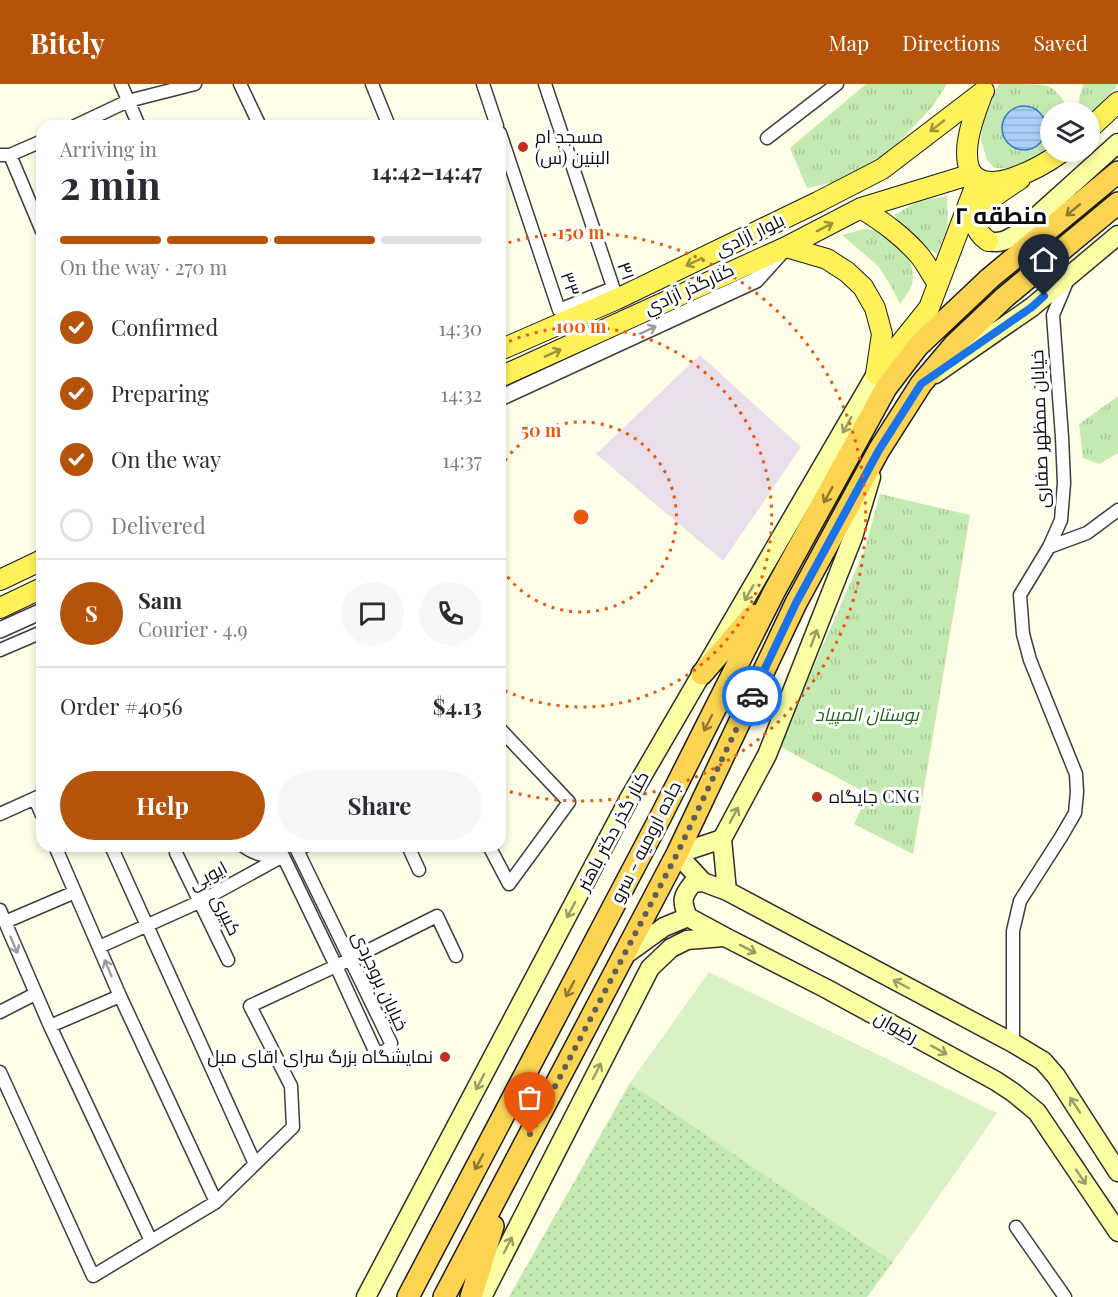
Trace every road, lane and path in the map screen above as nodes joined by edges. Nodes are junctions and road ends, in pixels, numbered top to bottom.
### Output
1 (121, 84) edge
2 (195, 84) edge
3 (240, 84) edge
4 (372, 84) edge
5 (483, 84) edge
6 (545, 84) edge
7 (837, 84) edge
8 (985, 87) edge
9 (128, 101) junction
10 (1118, 102) edge
11 (1100, 119) edge
12 (88, 120) edge
13 (136, 120) edge
14 (257, 120) edge
15 (387, 120) edge
16 (495, 120) edge
17 (767, 138) dead end
18 (36, 143) edge
19 (1118, 143) edge
20 (506, 151) edge
21 (5, 155) edge
22 (1047, 162) edge
23 (1032, 171) junction
24 (1118, 172) edge
25 (975, 177) junction
26 (1118, 203) edge
27 (861, 208) junction
28 (36, 219) edge
29 (1118, 235) edge
30 (988, 241) joint
31 (786, 247) junction
32 (1070, 275) junction
33 (938, 284) junction
34 (615, 293) junction
35 (1032, 307) junction
36 (1053, 315) junction
37 (506, 347) edge
38 (506, 374) edge
39 (881, 381) junction
40 (921, 384) junction
41 (506, 395) edge
42 (879, 450) junction
43 (1118, 510) edge
44 (1049, 547) junction
45 (36, 563) edge
46 (0, 580) edge
47 (36, 591) edge
48 (774, 592) junction
49 (0, 608) edge
50 (36, 614) edge
51 (0, 630) edge
52 (36, 635) edge
53 (0, 651) edge
54 (702, 674) junction
55 (506, 735) edge
56 (36, 798) edge
57 (0, 814) edge
58 (722, 839) junction
59 (58, 852) edge
60 (114, 852) edge
61 (251, 852) edge
62 (291, 852) edge
63 (303, 852) edge
64 (411, 852) edge
65 (492, 852) edge
66 (176, 853) dead end
67 (677, 854) junction
68 (283, 856) junction
69 (419, 870) dead end
70 (704, 882) junction
71 (727, 891) junction
72 (75, 892) junction
73 (199, 902) junction
74 (2, 916) edge
75 (688, 916) junction
76 (148, 926) junction
77 (725, 937) junction
78 (99, 947) junction
79 (625, 955) junction
80 (456, 956) dead end
81 (228, 960) dead end
82 (351, 960) junction
83 (336, 966) junction
84 (35, 994) junction
85 (120, 996) junction
86 (0, 1012) edge
87 (50, 1026) junction
88 (1013, 1043) junction
89 (0, 1072) edge
90 (255, 1164) junction
91 (1118, 1172) edge
92 (509, 1174) junction
93 (216, 1202) junction
94 (1016, 1227) dead end
95 (1118, 1232) edge
96 (151, 1241) junction
97 (366, 1297) edge
98 (408, 1297) edge
99 (444, 1297) edge
100 (471, 1297) edge
101 (482, 1297) edge
102 (1065, 1297) edge

1 - 9 street
2 - 9 street
3 - 14 street
4 - 15 street
5 - 16 street
6 - 34 street, ۳۱
7 - 17 street
8 - 25 main road
8 -> 34 main road, بلوار آزادی
9 - 12 street
9 - 13 street
10 - 11 main road
18 - 21 street
19 - 30 main road
20 - 34 street, ۳۳
21 - 28 street
22 - 23 main road
23 - 25 main road, بلوار آزادی
23 - 30 main road
24 -> 39 highway, جاده ارومیه - سرو
25 - 27 main road, بلوار آزادی
25 - 33 main road
26 - 40 highway, جاده ارومیه - سرو
31 -> 27 main road, بلوار آزادی
27 - 33 main road
29 - 32 main road
38 -> 31 main road, بلوار آزادی
31 - 39 main road
41 -> 31 street, کنارگذر آزادي
32 - 35 main road
32 - 36 street
33 - 39 main road
34 - 37 main road, بلوار آزادی
35 - 36 street
35 - 40 main road
36 - 44 street, خیابان ممظهر صفاری
39 -> 48 highway, جاده ارومیه - سرو
39 -> 54 main road, کنار گذر دکتر باهنر
40 - 42 highway, جاده ارومیه - سرو
58 -> 42 main road
42 - 67 highway, جاده ارومیه - سرو
43 - 44 street
44 - 88 street, خیابان ممظهر صفاری
45 - 46 main road
47 - 49 main road
48 - 54 highway
48 -> 98 highway, جاده ارومیه - سرو
50 - 51 street
52 - 53 street
54 -> 97 main road, کنار گذر دکتر باهنر
55 - 65 street
56 - 57 street
58 - 67 main road
58 - 71 main road
59 - 72 street
60 - 76 street
61 - 68 street
62 - 68 street, ایوبی
63 - 82 street, خیابان بروجردی
64 - 69 street
66 - 73 street, کبیری
67 - 70 main road
67 - 79 highway, جاده ارومیه - سرو
68 - 73 street, ایوبی
68 - 83 street, خیابان بروجردی
70 - 71 main road
70 - 75 main road
88 -> 71 main road
72 - 74 street
72 - 78 street
73 - 76 street, ایوبی
73 - 81 street, کبیری
74 -> 84 street
75 - 77 main road, رضوان
75 - 79 main road
76 - 78 street, ایوبی
76 - 90 street
77 -> 95 main road, رضوان
101 -> 77 main road
85 -> 78 street
79 - 92 highway, جاده ارومیه - سرو
80 - 82 street
82 - 83 street
82 - 83 street, خیابان بروجردی
83 - 90 street
84 - 86 street
84 - 87 street
85 - 87 street
85 - 93 street
87 - 96 street
91 -> 88 main road
89 - 96 street
90 - 93 street
92 - 99 highway, جاده ارومیه - سرو
92 - 100 highway
93 - 96 street
94 - 102 street

